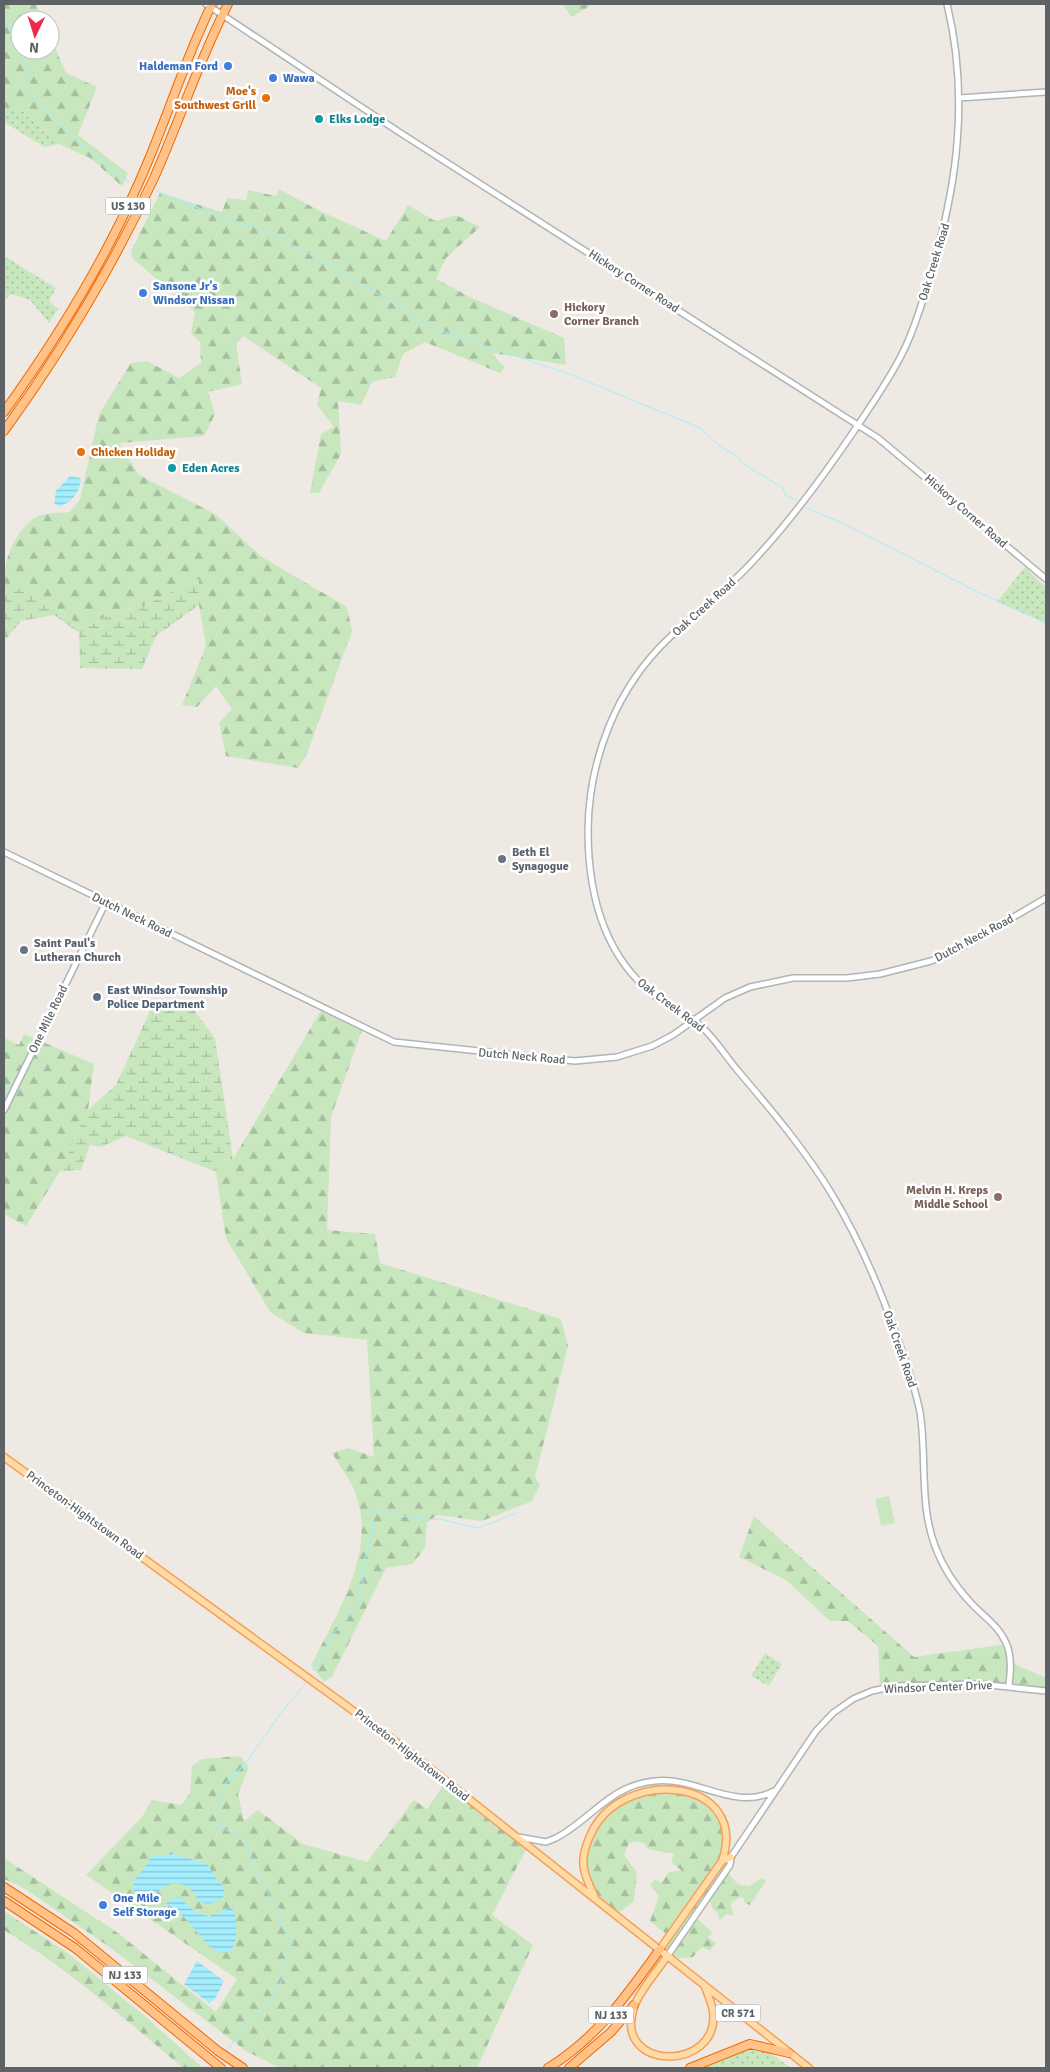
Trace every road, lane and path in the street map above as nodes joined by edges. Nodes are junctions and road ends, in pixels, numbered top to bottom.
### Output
1 (228, 4) edge
2 (947, 4) edge
3 (210, 5) edge
4 (222, 15) junction
5 (1046, 92) edge
6 (959, 98) junction
7 (4, 412) edge
8 (858, 425) junction
9 (4, 431) edge
10 (1046, 579) edge
11 (4, 852) edge
12 (1046, 898) edge
13 (106, 902) junction
14 (693, 1020) junction
15 (4, 1110) edge
16 (4, 1456) edge
17 (1009, 1686) junction
18 (1046, 1691) edge
19 (777, 1790) junction
20 (515, 1836) junction
21 (731, 1856) junction
22 (722, 1861) junction
23 (4, 1887) edge
24 (596, 1899) junction
25 (4, 1901) edge
26 (660, 1949) junction
27 (668, 1955) junction
28 (704, 1986) junction
29 (634, 2005) junction
30 (789, 2053) junction
31 (222, 2068) edge
32 (243, 2068) edge
33 (548, 2068) edge
34 (570, 2068) edge
35 (690, 2068) edge
36 (808, 2068) edge

1 - 4 highway, US 130
2 - 6 street, Oak Creek Road
3 - 4 street, Hickory Corner Road
3 - 7 highway, US 130
4 - 8 street, Hickory Corner Road
4 - 9 highway, US 130
5 - 6 street
6 - 8 street, Oak Creek Road
8 - 10 street, Hickory Corner Road
8 - 14 street, Oak Creek Road
11 - 13 street, Dutch Neck Road
12 - 14 street, Dutch Neck Road
13 - 14 street, Dutch Neck Road
13 - 15 street, One Mile Road
14 - 17 street, Oak Creek Road
16 - 20 main road, Princeton-Hightstown Road / CR 571
17 - 18 street, Windsor Center Drive
17 - 19 street, Windsor Center Drive
19 - 20 street
19 - 21 street, Windsor Center Drive
20 - 24 main road, Princeton-Hightstown Road / CR 571
21 - 22 main road, Windsor Center Drive
21 - 27 street, Windsor Center Drive
22 - 24 main road
22 - 26 main road, Windsor Center Drive
23 - 32 highway, NJ 133
24 - 26 main road, Princeton-Hightstown Road / CR 571
25 - 31 highway, NJ 133
26 - 27 main road, Princeton-Hightstown Road / CR 571
26 - 33 highway, NJ 133
27 - 28 main road, Princeton-Hightstown Road / CR 571
27 - 29 main road, NJ 133
28 - 29 main road
28 - 30 main road, Princeton-Hightstown Road / CR 571
29 - 34 highway, NJ 133
30 - 35 highway
30 - 36 main road, Princeton-Hightstown Road / CR 571

